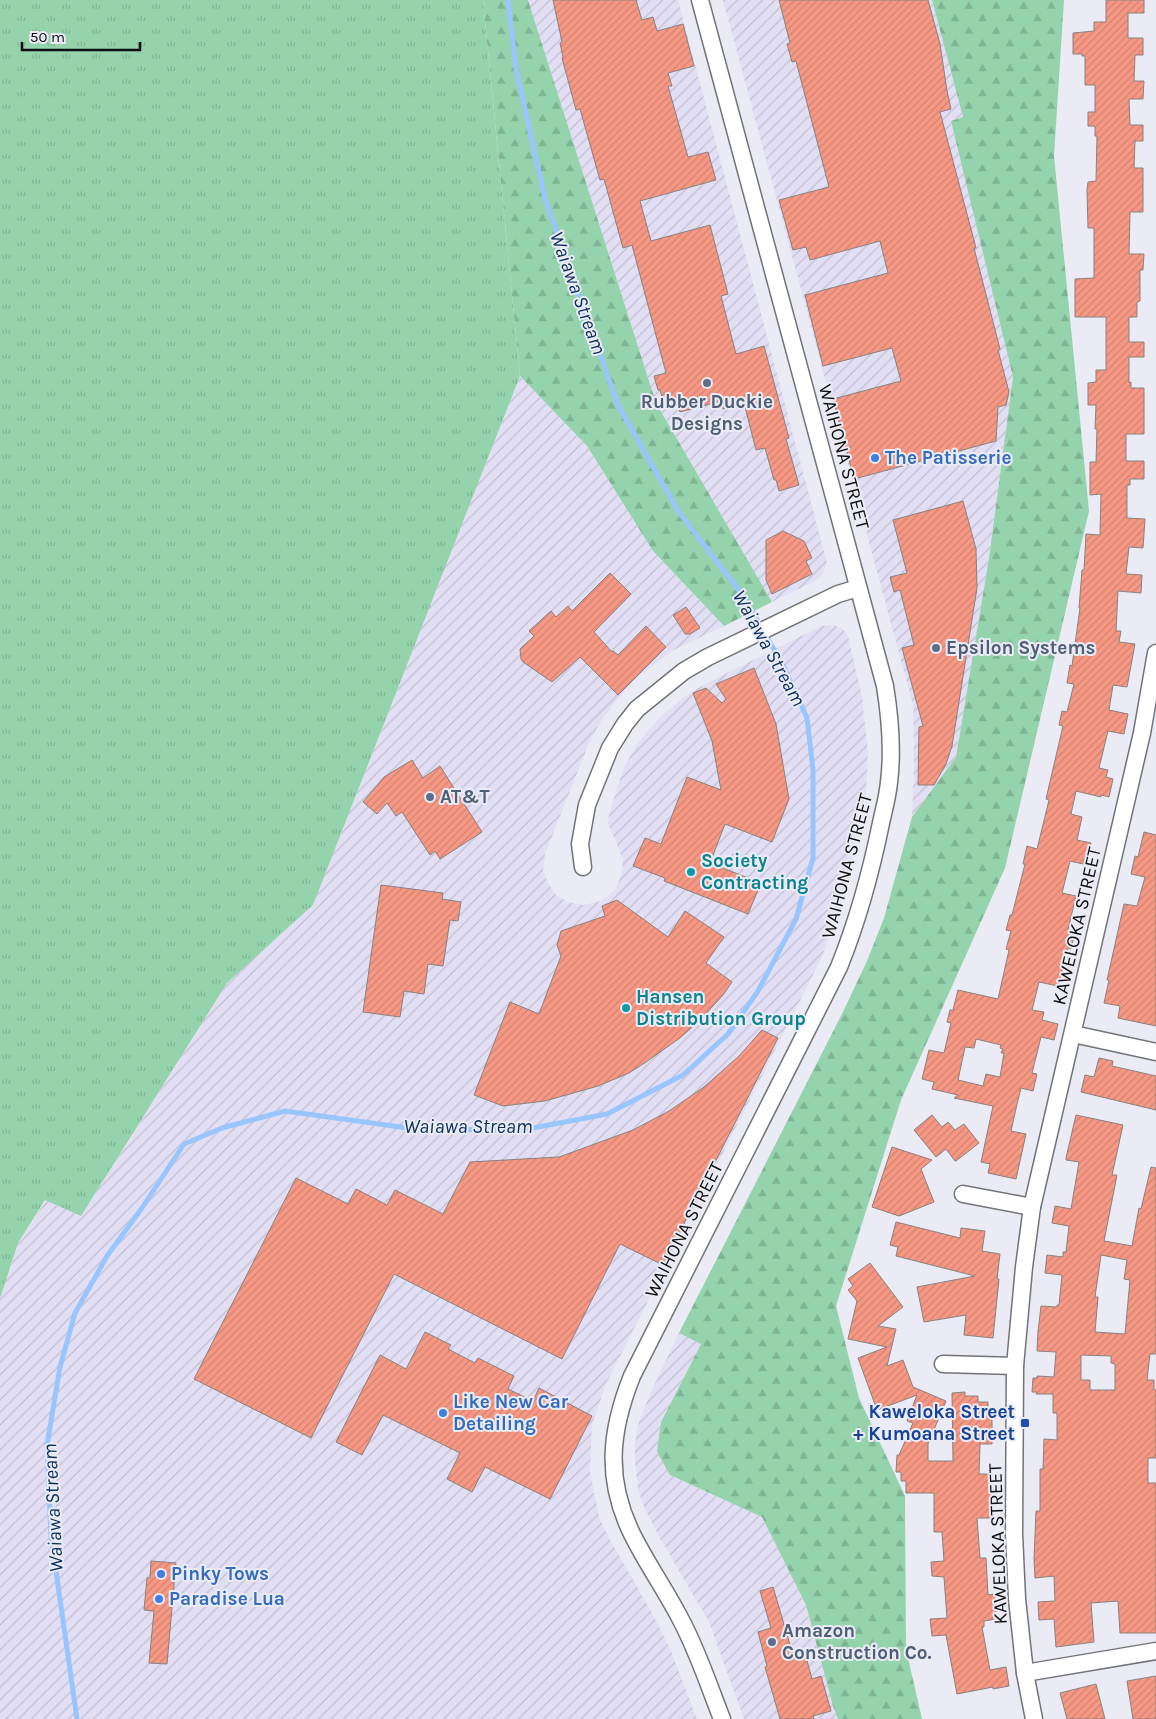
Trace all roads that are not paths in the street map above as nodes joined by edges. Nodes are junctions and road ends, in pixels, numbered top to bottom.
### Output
1 (700, 0) edge
2 (858, 588) junction
3 (1156, 653) edge
4 (583, 867) dead end
5 (1073, 1034) junction
6 (1156, 1052) edge
7 (963, 1194) dead end
8 (1032, 1207) junction
9 (943, 1364) dead end
10 (1015, 1366) junction
11 (1156, 1651) edge
12 (1025, 1673) junction
13 (722, 1719) edge
14 (1034, 1719) edge

1 - 2 street, WAIHONA STREET
2 - 4 street
2 - 13 street, WAIHONA STREET
3 - 5 street, KAWELOKA STREET
5 - 6 street
5 - 8 street, KAWELOKA STREET
7 - 8 street
8 - 10 street, KAWELOKA STREET
9 - 10 street
10 - 12 street, KAWELOKA STREET
11 - 12 street
12 - 14 street, KAWELOKA STREET

